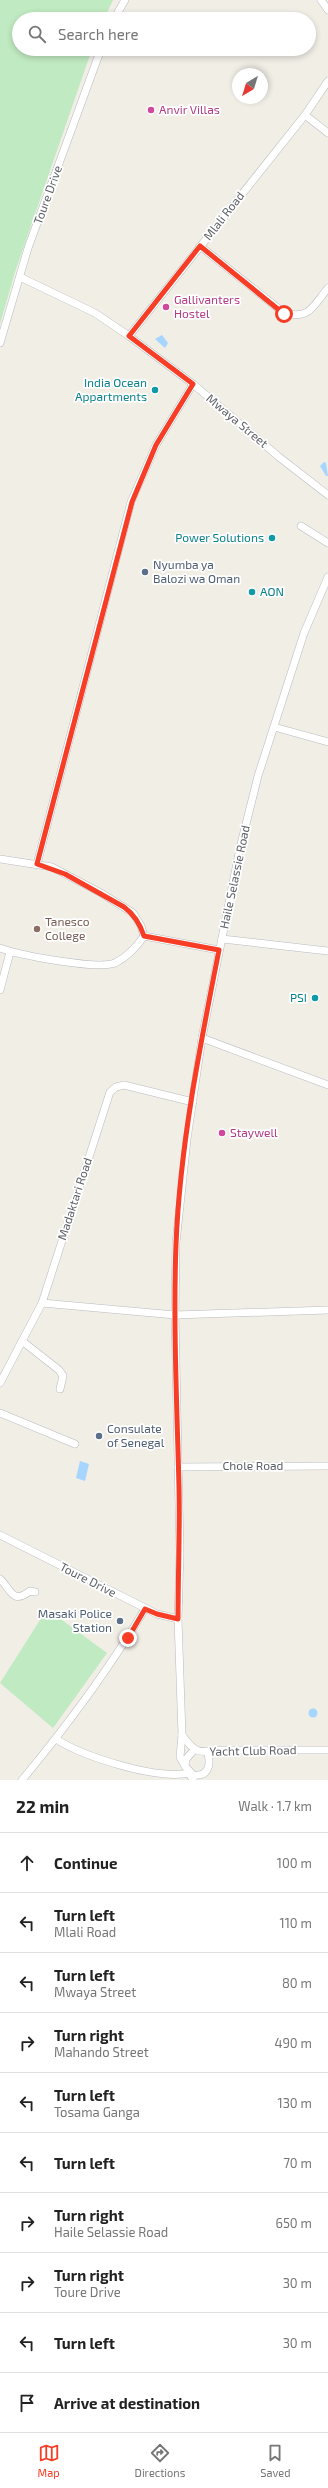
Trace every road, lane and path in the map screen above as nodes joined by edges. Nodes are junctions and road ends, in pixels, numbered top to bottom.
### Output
1 (126, 0) edge
2 (322, 0) edge
3 (328, 10) edge
4 (118, 12) edge
5 (99, 56) edge
6 (328, 81) edge
7 (305, 115) junction
8 (328, 133) edge
9 (200, 246) junction
10 (20, 277) junction
11 (328, 288) edge
12 (129, 336) junction
13 (0, 343) edge
14 (193, 384) junction
15 (328, 495) edge
16 (301, 526) dead end
17 (328, 543) edge
18 (328, 577) edge
19 (274, 727) junction
20 (328, 742) edge
21 (0, 859) edge
22 (37, 864) junction
23 (144, 936) junction
24 (222, 939) junction
25 (0, 948) edge
26 (219, 950) junction
27 (328, 951) edge
28 (10, 952) junction
29 (0, 990) edge
30 (202, 1038) junction
31 (328, 1085) edge
32 (193, 1102) junction
33 (42, 1302) junction
34 (328, 1310) edge
35 (174, 1315) junction
36 (22, 1341) junction
37 (0, 1383) edge
38 (60, 1389) dead end
39 (0, 1413) edge
40 (75, 1444) dead end
41 (328, 1466) edge
42 (178, 1467) junction
43 (0, 1535) edge
44 (0, 1579) edge
45 (35, 1592) dead end
46 (145, 1609) junction
47 (178, 1619) junction
48 (182, 1735) junction
49 (56, 1739) junction
50 (194, 1750) junction
51 (223, 1750) junction
52 (328, 1750) edge
53 (208, 1754) junction
54 (185, 1766) junction
55 (210, 1766) junction
56 (189, 1773) junction
57 (203, 1777) edge
58 (22, 1780) edge
59 (192, 1780) edge

1 - 4 street
2 - 3 street
5 - 10 street, Toure Drive
6 - 7 street, Mlali Road
7 - 8 street
7 - 9 street, Mlali Road
9 - 11 street
9 - 12 street, Mlali Road
10 - 12 street, Mwaya Street
10 - 13 street, Toure Drive
12 - 14 street, Mwaya Street
14 - 15 street, Mwaya Street
14 - 22 street
16 - 17 street
18 - 19 street, Haile Selassie Road
19 - 20 street
19 - 24 street, Haile Selassie Road
21 - 22 street
22 - 23 street
23 - 26 street
23 - 28 street
24 - 26 street, Haile Selassie Road
24 - 27 street
25 - 28 street
26 - 30 street, Haile Selassie Road
28 - 29 street
30 - 31 street
30 - 32 street, Haile Selassie Road
32 - 33 street, Madaktari Road
32 - 35 street, Haile Selassie Road
33 - 35 street
33 - 36 street, Madaktari Road
34 - 35 street
35 - 42 street, Haile Selassie Road
36 - 37 street, Madaktari Road
36 - 38 street
39 - 40 street
41 - 42 street, Chole Road
42 - 47 street, Haile Selassie Road
43 - 46 street, Toure Drive
44 - 45 street
46 - 47 street, Toure Drive
46 - 49 street
47 - 48 street, Haile Selassie Road
48 - 50 street, Yacht Club Road
48 - 54 street
49 - 56 street
49 - 58 street
50 - 53 street, Yacht Club Road
50 - 54 street
51 - 52 street, Yacht Club Road
51 - 53 street, Yacht Club Road
51 - 55 street
53 - 55 street
54 - 56 street
55 - 57 street
56 - 57 street
56 - 59 street

